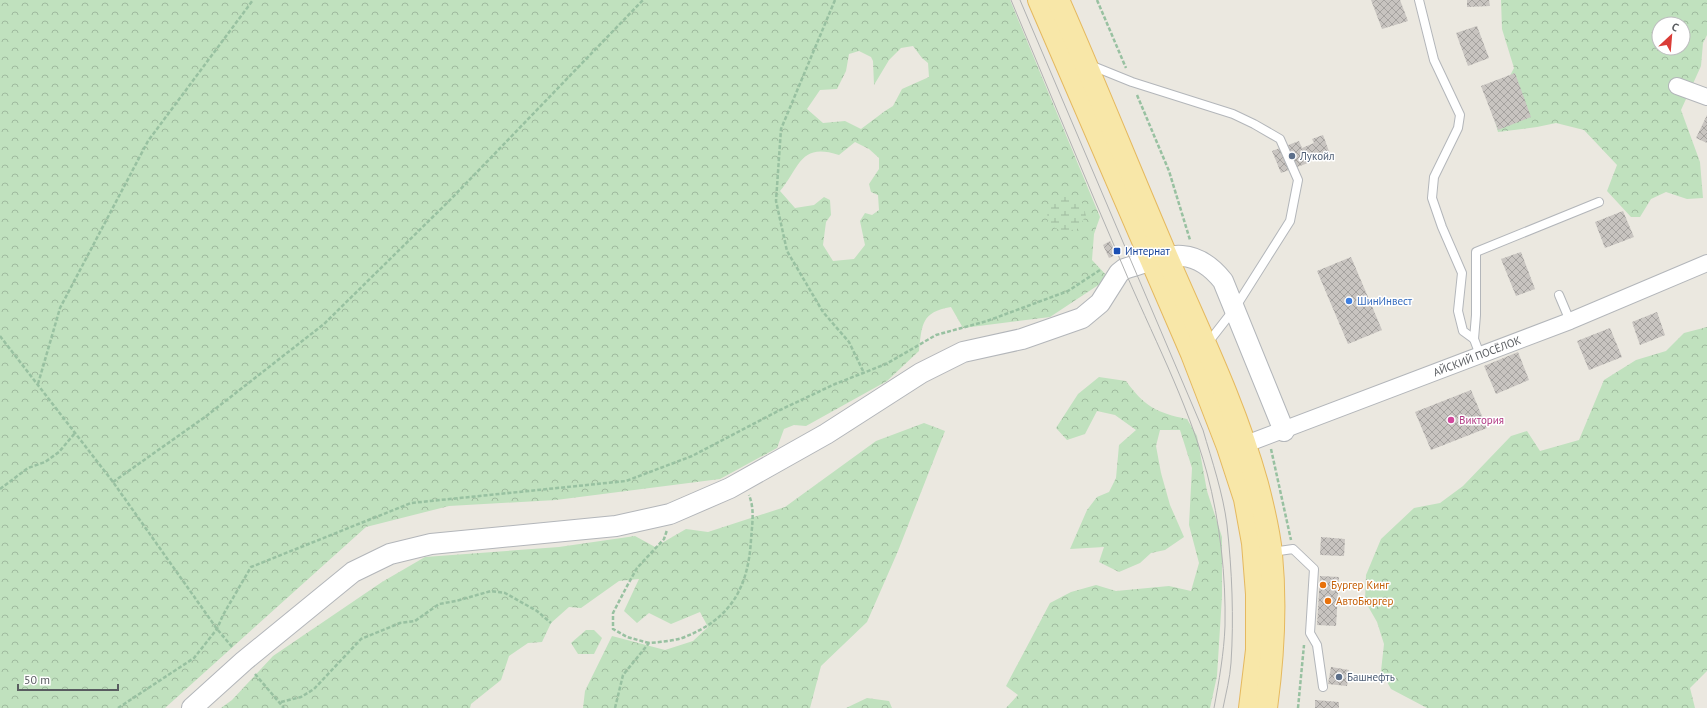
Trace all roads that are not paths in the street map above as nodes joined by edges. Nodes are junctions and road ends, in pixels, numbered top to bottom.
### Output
1 (1039, 0) edge
2 (1058, 0) edge
3 (1419, 0) edge
4 (1085, 63) junction
5 (1677, 86) dead end
6 (1707, 97) edge
7 (1599, 202) dead end
8 (1167, 258) junction
9 (1707, 263) edge
10 (1559, 295) dead end
11 (1234, 308) junction
12 (1570, 321) junction
13 (1474, 339) junction
14 (1207, 345) junction
15 (1480, 355) junction
16 (1284, 431) junction
17 (1246, 444) junction
18 (1271, 552) junction
19 (1323, 687) dead end
20 (192, 708) edge
21 (1250, 708) edge
22 (1266, 708) edge

1 - 8 main road
2 - 4 main road
3 - 13 lane
4 - 8 main road
4 - 11 lane
5 - 6 street
7 - 13 lane
8 - 11 street
8 - 14 main road
8 - 20 street
8 - 21 main road
9 - 12 street, АЙСКИЙ ПОСЁЛОК
10 - 12 lane
11 - 14 lane
11 - 16 street
12 - 15 street, АЙСКИЙ ПОСЁЛОК
13 - 15 lane
14 - 17 main road
15 - 16 street, АЙСКИЙ ПОСЁЛОК
16 - 17 street, АЙСКИЙ ПОСЁЛОК
17 - 18 main road
18 - 19 lane
18 - 22 main road

